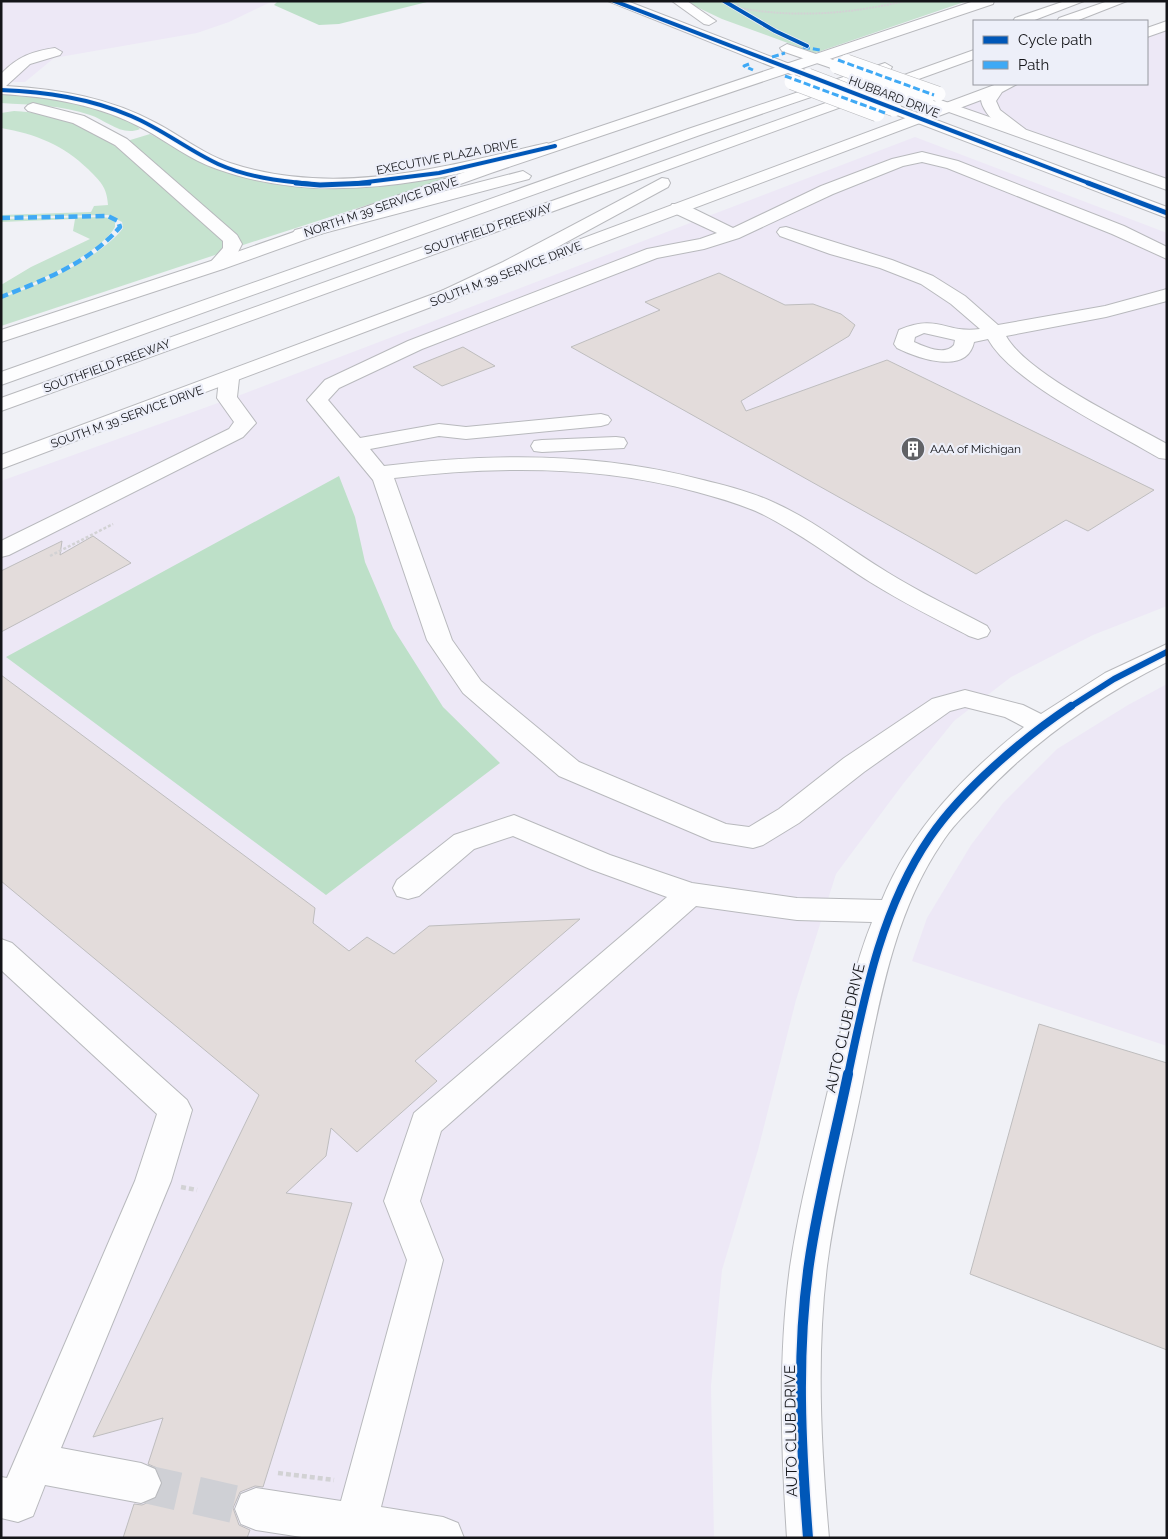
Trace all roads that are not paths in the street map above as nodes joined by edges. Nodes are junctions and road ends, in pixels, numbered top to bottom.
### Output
1 (614, 1) edge
2 (988, 1) edge
3 (1078, 1) edge
4 (1121, 1) edge
5 (672, 3) edge
6 (1023, 20) edge
7 (1067, 20) edge
8 (1166, 26) edge
9 (726, 27) dead end
10 (1148, 32) edge
11 (761, 39) dead end
12 (55, 52) dead end
13 (973, 54) edge
14 (819, 60) junction
15 (842, 60) junction
16 (899, 62) dead end
17 (791, 75) junction
18 (1, 83) edge
19 (1003, 86) edge
20 (1, 90) edge
21 (932, 96) junction
22 (979, 96) junction
23 (1, 105) edge
24 (948, 107) junction
25 (44, 110) junction
26 (919, 118) junction
27 (787, 123) junction
28 (151, 126) junction
29 (888, 129) junction
30 (694, 132) junction
31 (1019, 132) junction
32 (555, 146) junction
33 (1046, 167) junction
34 (1167, 185) edge
35 (1099, 187) junction
36 (1167, 190) edge
37 (1126, 198) junction
38 (678, 208) junction
39 (1167, 208) edge
40 (1167, 213) edge
41 (1167, 218) edge
42 (786, 232) dead end
43 (302, 234) junction
44 (733, 234) junction
45 (1167, 254) edge
46 (217, 265) junction
47 (1167, 295) edge
48 (442, 298) junction
49 (994, 332) junction
50 (1, 336) edge
51 (966, 336) dead end
52 (1, 379) edge
53 (229, 379) junction
54 (1, 405) edge
55 (601, 420) dead end
56 (390, 439) junction
57 (616, 442) dead end
58 (356, 445) junction
59 (1167, 454) edge
60 (2, 463) edge
61 (379, 473) junction
62 (1, 550) edge
63 (978, 631) dead end
64 (1167, 652) edge
65 (1042, 726) junction
66 (408, 888) dead end
67 (690, 894) junction
68 (890, 911) junction
69 (1, 951) edge
70 (34, 1463) junction
71 (141, 1483) tunnel mouth
72 (1, 1497) edge
73 (256, 1509) tunnel mouth
74 (354, 1526) junction
75 (443, 1538) edge
76 (808, 1538) edge

1 - 17 main road, HUBBARD DRIVE
2 - 15 main road
3 - 6 main road
4 - 7 main road
5 - 9 main road
8 - 10 main road
11 - 14 main road, HUBBARD DRIVE
12 - 18 main road
13 - 27 main road, SOUTHFIELD FREEWAY
14 - 15 main road, HUBBARD DRIVE
14 - 17 main road, NORTH M 39 SERVICE DRIVE
15 - 21 main road, HUBBARD DRIVE, bridge
16 - 30 main road, SOUTHFIELD FREEWAY
17 - 26 main road, HUBBARD DRIVE, bridge
17 - 29 main road, bridge
17 - 32 main road, NORTH M 39 SERVICE DRIVE
19 - 22 main road, SOUTH M 39 SERVICE DRIVE
19 - 31 main road
20 - 28 main road, EXECUTIVE PLAZA DRIVE
21 - 22 main road
21 - 24 main road, HUBBARD DRIVE
22 - 24 main road, SOUTH M 39 SERVICE DRIVE
23 - 25 main road
24 - 26 main road, SOUTH M 39 SERVICE DRIVE
24 - 31 main road, HUBBARD DRIVE
25 - 28 main road
25 - 46 main road
26 - 29 main road, SOUTH M 39 SERVICE DRIVE
26 - 33 main road, HUBBARD DRIVE
27 - 48 main road
27 - 54 main road, SOUTHFIELD FREEWAY
28 - 32 main road, EXECUTIVE PLAZA DRIVE
29 - 38 main road, SOUTH M 39 SERVICE DRIVE
30 - 43 main road
30 - 52 main road, SOUTHFIELD FREEWAY
31 - 34 main road, HUBBARD DRIVE
32 - 43 main road, NORTH M 39 SERVICE DRIVE
33 - 35 main road, HUBBARD DRIVE
33 - 41 main road
35 - 36 main road
35 - 37 main road, HUBBARD DRIVE
37 - 39 main road
37 - 40 main road, HUBBARD DRIVE
38 - 44 main road
38 - 48 main road, SOUTH M 39 SERVICE DRIVE
42 - 49 main road
43 - 46 main road, NORTH M 39 SERVICE DRIVE
44 - 45 main road
44 - 58 main road
46 - 50 main road, NORTH M 39 SERVICE DRIVE
47 - 49 main road
48 - 53 main road, SOUTH M 39 SERVICE DRIVE
49 - 51 main road
49 - 59 main road
53 - 60 main road, SOUTH M 39 SERVICE DRIVE
53 - 62 main road
55 - 56 main road
56 - 57 main road
56 - 58 main road
58 - 61 main road
61 - 63 main road
61 - 65 main road
64 - 65 main road, AUTO CLUB DRIVE
65 - 68 main road, AUTO CLUB DRIVE
66 - 67 main road
67 - 68 main road
67 - 74 main road
68 - 76 main road, AUTO CLUB DRIVE
69 - 70 main road
70 - 71 main road
70 - 72 main road
73 - 74 main road
74 - 75 main road

